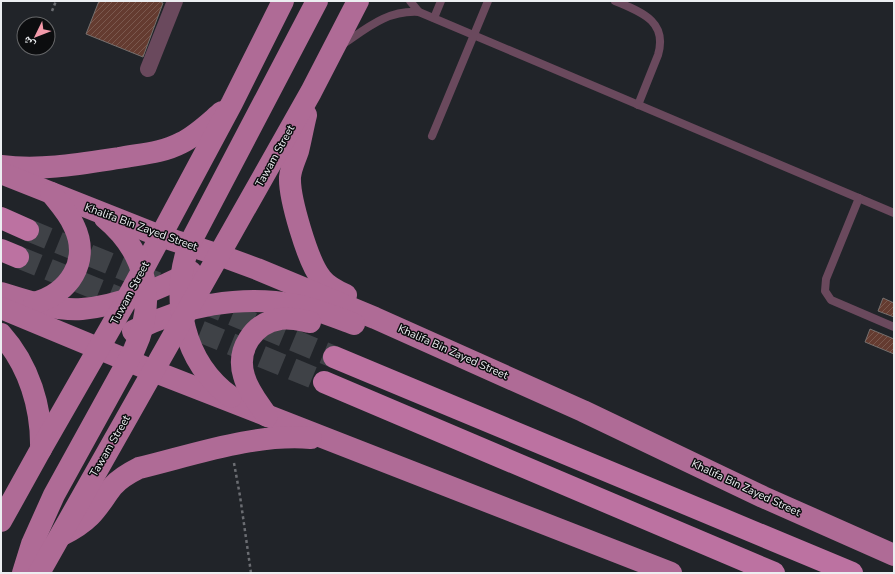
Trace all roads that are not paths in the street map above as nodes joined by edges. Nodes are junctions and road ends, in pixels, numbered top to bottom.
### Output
1 (175, 1) edge
2 (283, 1) edge
3 (316, 1) edge
4 (358, 1) edge
5 (410, 1) edge
6 (441, 1) edge
7 (488, 1) edge
8 (615, 1) edge
9 (419, 12) junction
10 (434, 18) junction
11 (474, 35) junction
12 (333, 51) junction
13 (148, 69) dead end
14 (311, 92) junction
15 (232, 103) junction
16 (638, 104) junction
17 (432, 136) dead end
18 (1, 166) edge
19 (1, 173) edge
20 (51, 193) junction
21 (859, 198) junction
22 (92, 209) junction
23 (894, 213) edge
24 (1, 218) edge
25 (28, 230) tunnel mouth
26 (160, 236) junction
27 (189, 246) junction
28 (220, 255) junction
29 (142, 271) junction
30 (181, 278) junction
31 (1, 293) edge
32 (137, 296) junction
33 (34, 303) junction
34 (1, 308) edge
35 (184, 314) junction
36 (144, 325) junction
37 (355, 325) junction
38 (894, 327) edge
39 (1, 334) edge
40 (437, 345) junction
41 (99, 350) junction
42 (334, 357) tunnel mouth
43 (128, 362) junction
44 (153, 372) junction
45 (324, 382) tunnel mouth
46 (243, 406) junction
47 (267, 416) junction
48 (326, 439) junction
49 (41, 449) junction
50 (1, 521) edge
51 (59, 537) junction
52 (894, 555) edge
53 (23, 573) edge
54 (39, 573) edge
55 (671, 573) edge
56 (774, 573) edge
57 (852, 573) edge

1 - 13 street
2 - 15 main road
3 - 27 main road
4 - 12 main road, Tawam Street
5 - 9 lane
6 - 10 lane
7 - 11 lane
8 - 16 lane
9 - 10 lane
9 - 12 lane
10 - 11 lane
11 - 16 lane
11 - 17 lane
12 - 14 main road, Tawam Street
14 - 28 main road, Tawam Street
14 - 40 main road
15 - 18 main road
15 - 26 main road
16 - 21 lane
19 - 20 main road, Khalifa Bin Zayed Street
20 - 22 main road, Khalifa Bin Zayed Street
20 - 33 main road
21 - 23 lane
21 - 38 lane
22 - 26 main road, Khalifa Bin Zayed Street
22 - 29 main road
24 - 25 highway
26 - 27 main road, Khalifa Bin Zayed Street
26 - 29 main road, Tuwam Street
27 - 28 main road, Khalifa Bin Zayed Street
27 - 30 main road
28 - 30 main road
28 - 35 main road, Tawam Street
28 - 40 main road, Khalifa Bin Zayed Street
29 - 32 main road, Tuwam Street
30 - 32 main road
30 - 35 main road
31 - 33 main road
32 - 33 main road
32 - 36 main road
32 - 41 main road, Tuwam Street
34 - 41 main road
35 - 36 main road
35 - 37 main road
35 - 44 main road, Tawam Street
35 - 46 main road
36 - 41 main road
36 - 43 main road
37 - 40 main road
37 - 47 main road
39 - 49 main road
40 - 52 main road, Khalifa Bin Zayed Street
41 - 43 main road
41 - 49 main road
42 - 57 highway
43 - 44 main road
43 - 53 main road
44 - 46 main road
44 - 51 main road, Tawam Street
45 - 56 highway
46 - 47 main road
47 - 48 main road
48 - 51 main road
48 - 55 main road
49 - 50 main road
51 - 54 main road, Tawam Street

